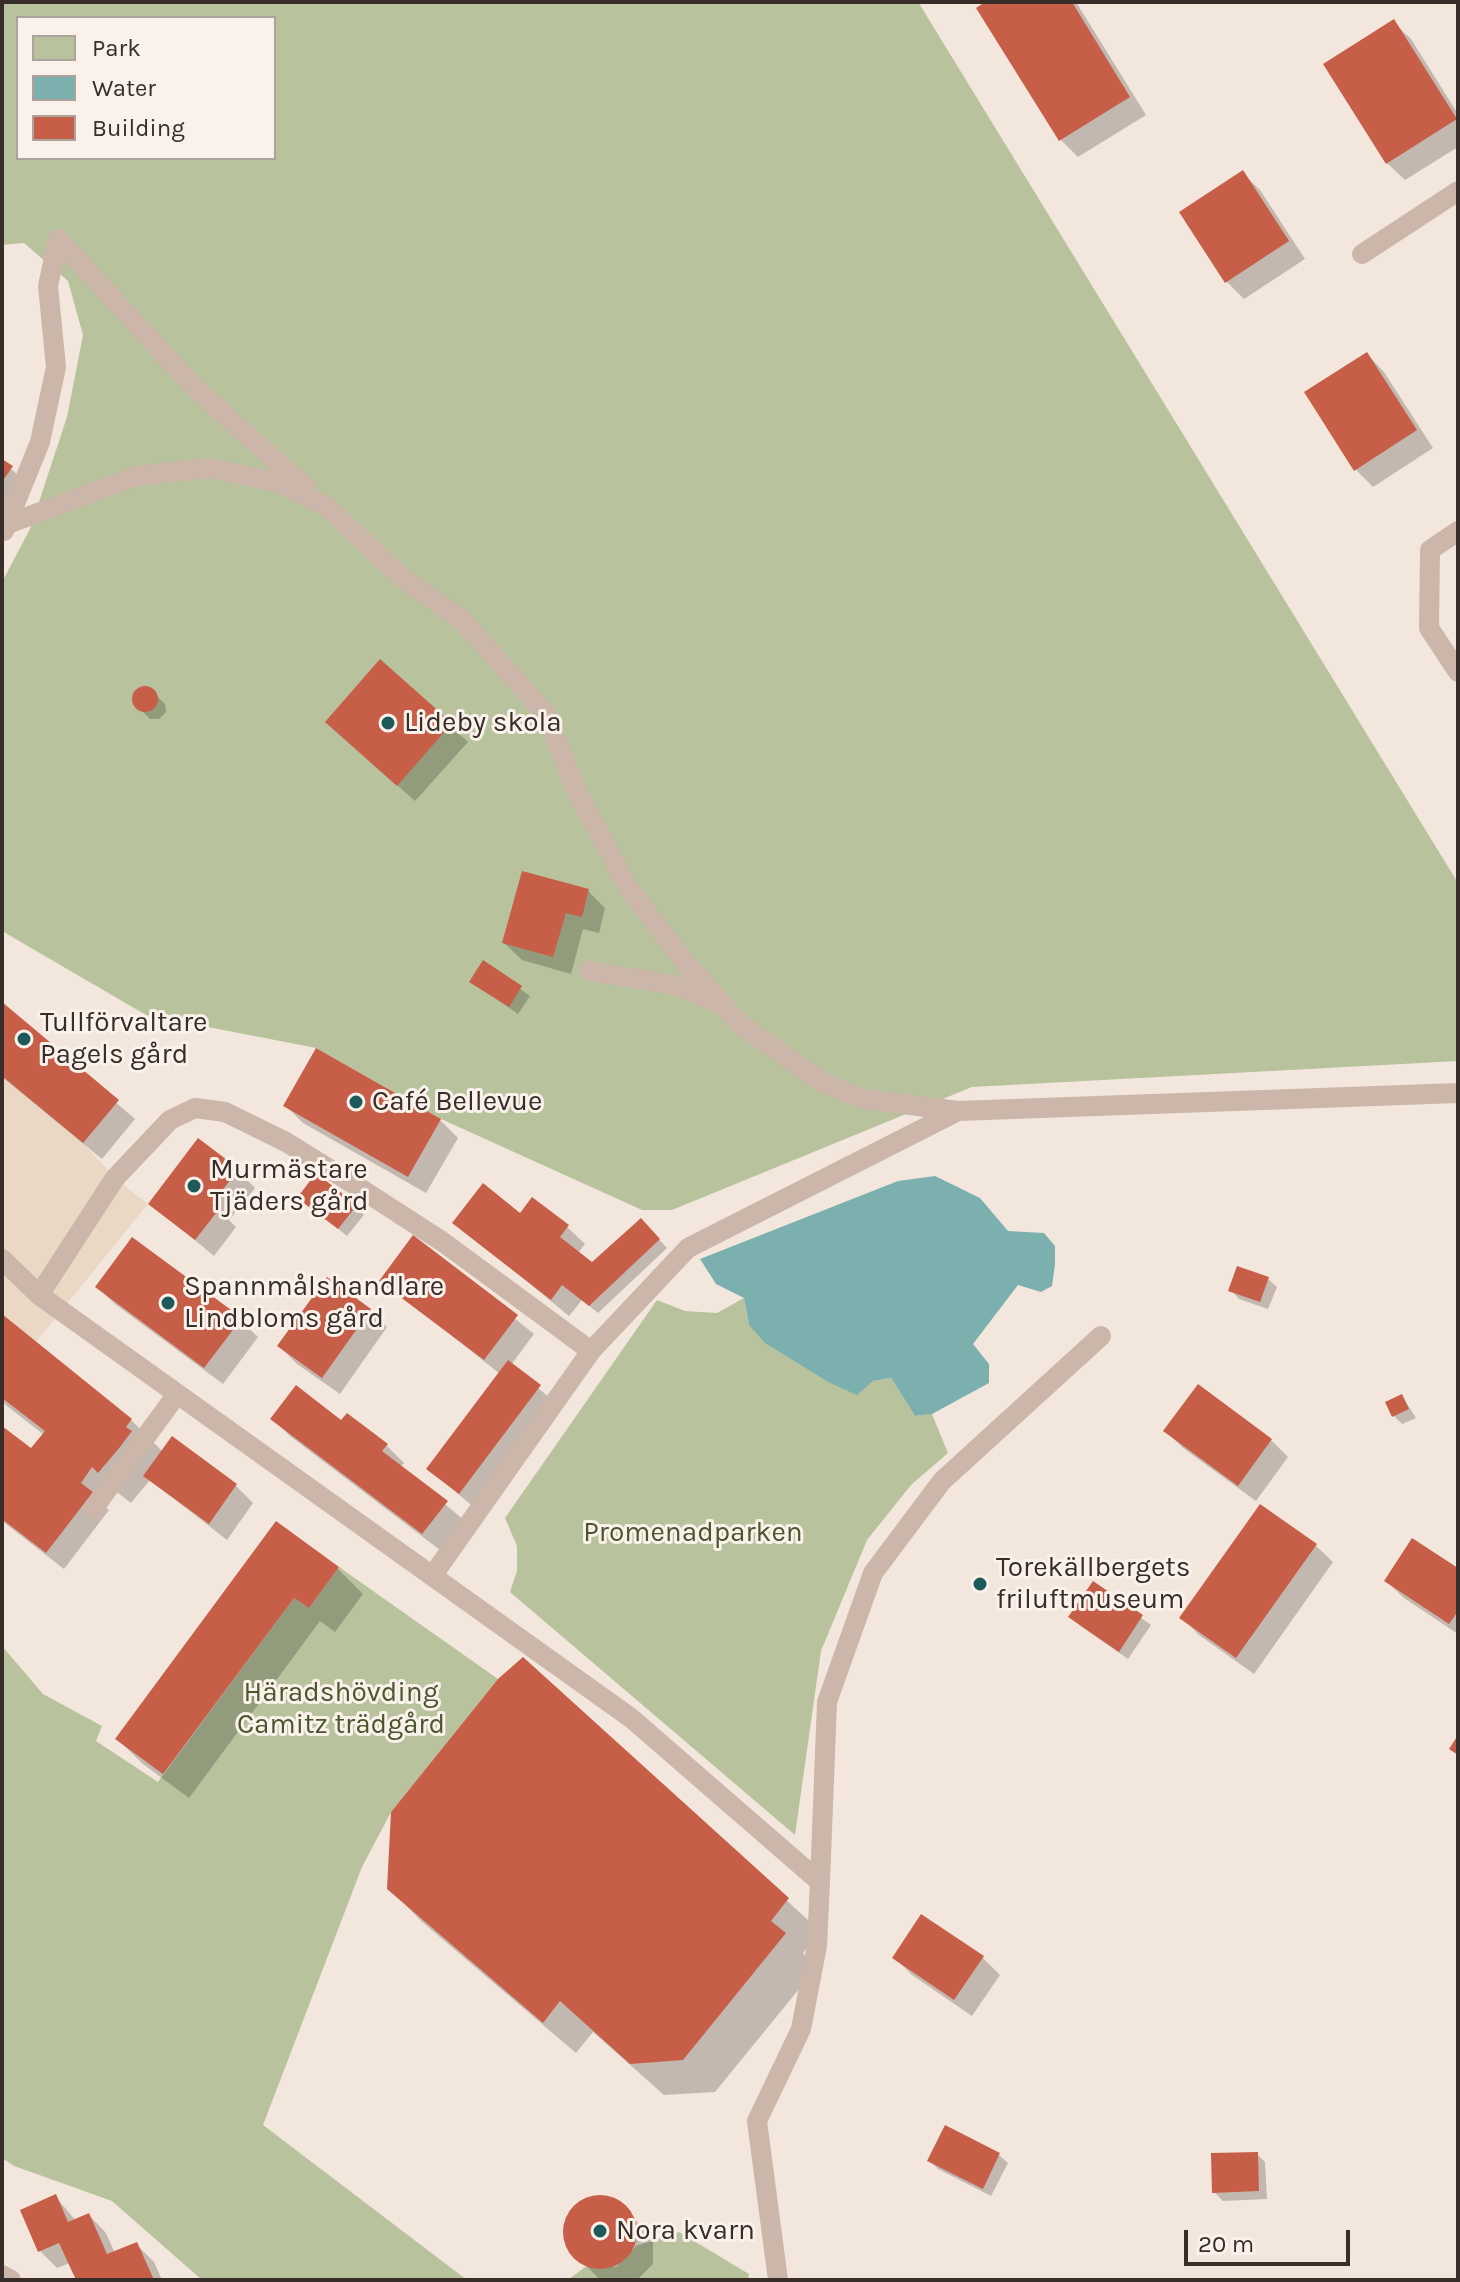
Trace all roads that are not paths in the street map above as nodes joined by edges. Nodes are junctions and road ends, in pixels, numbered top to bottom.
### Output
1 (1458, 191) edge
2 (1362, 254) dead end
3 (327, 507) junction
4 (5, 529) edge
5 (1458, 531) edge
6 (1458, 672) edge
7 (589, 971) dead end
8 (722, 1004) junction
9 (1458, 1093) edge
10 (958, 1111) junction
11 (2, 1259) edge
12 (39, 1295) junction
13 (1101, 1336) dead end
14 (591, 1351) junction
15 (177, 1394) junction
16 (93, 1509) dead end
17 (433, 1575) junction
18 (820, 1882) junction
19 (2, 2275) edge
20 (11, 2280) edge
21 (778, 2280) edge

1 - 2 lane
3 - 4 lane
3 - 4 lane
3 - 8 lane
5 - 6 lane
7 - 8 lane
8 - 10 lane
9 - 10 lane
10 - 14 lane
11 - 12 lane
12 - 14 lane
12 - 15 lane
13 - 18 lane
14 - 17 lane
15 - 16 lane
15 - 17 lane
17 - 18 lane
18 - 21 lane
19 - 20 lane

